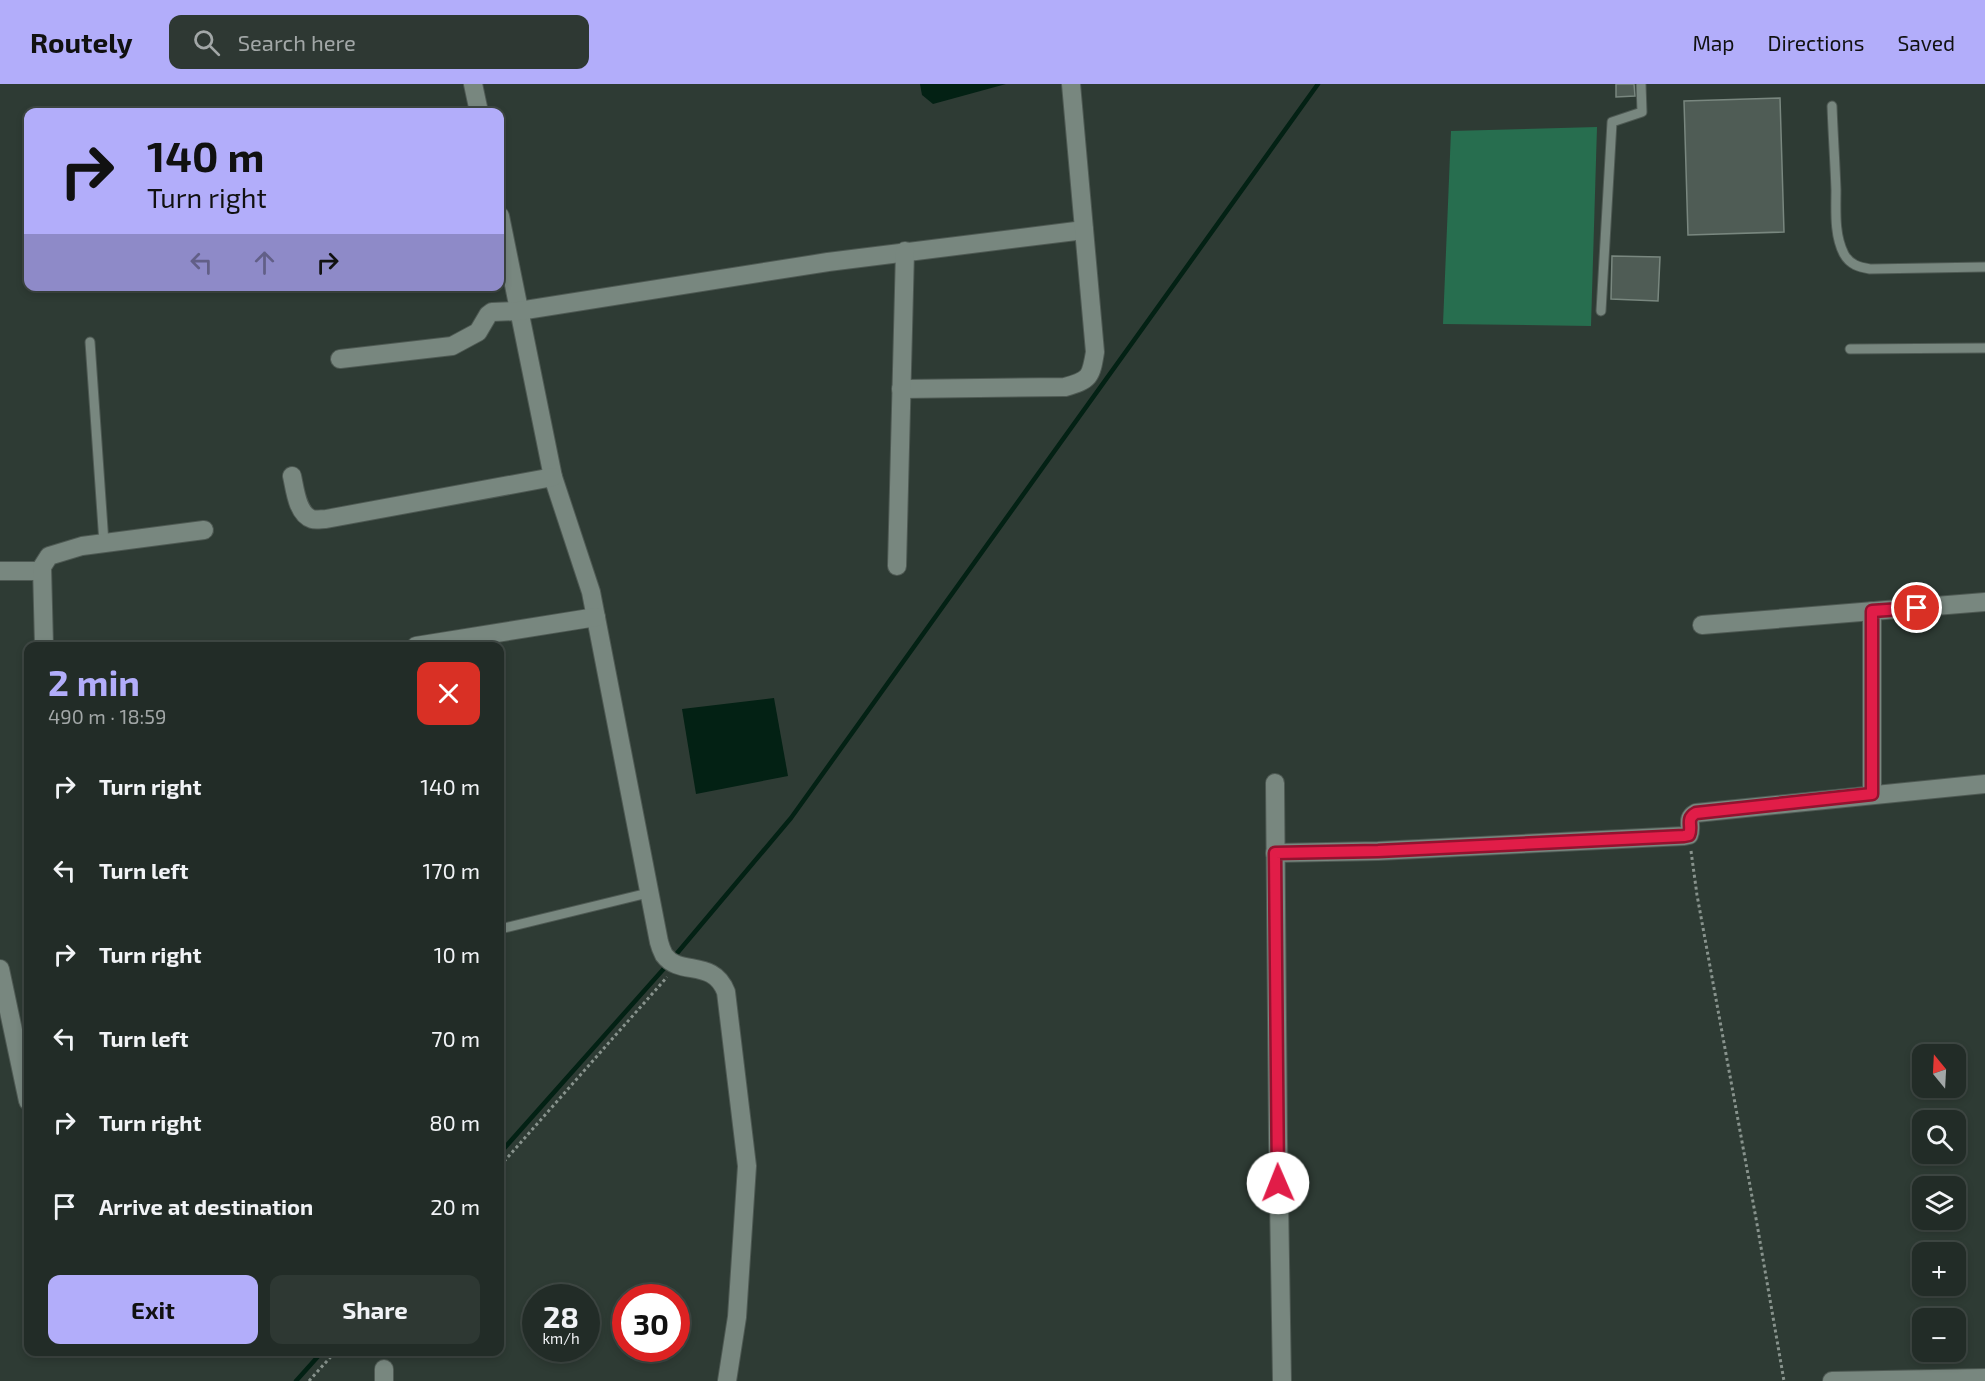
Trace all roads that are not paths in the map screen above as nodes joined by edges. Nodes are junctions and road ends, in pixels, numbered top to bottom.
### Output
1 (473, 84) edge
2 (1071, 84) edge
3 (1641, 84) edge
4 (1832, 106) dead end
5 (478, 108) edge
6 (1084, 231) junction
7 (504, 236) edge
8 (905, 251) junction
9 (1985, 267) edge
10 (519, 310) junction
11 (1601, 311) dead end
12 (90, 342) dead end
13 (1985, 348) edge
14 (1850, 349) dead end
15 (340, 359) dead end
16 (901, 389) junction
17 (292, 476) dead end
18 (552, 477) junction
19 (204, 530) dead end
20 (104, 543) junction
21 (897, 566) dead end
22 (0, 571) edge
23 (42, 571) junction
24 (1985, 602) edge
25 (1872, 611) junction
26 (596, 617) junction
27 (1702, 626) dead end
28 (44, 642) edge
29 (441, 642) edge
30 (1275, 783) dead end
31 (1985, 784) edge
32 (1872, 794) junction
33 (1275, 853) junction
34 (648, 893) junction
35 (504, 928) edge
36 (0, 969) edge
37 (24, 1082) edge
38 (1985, 1378) edge
39 (727, 1381) edge
40 (1282, 1381) edge
41 (1833, 1381) edge

1 - 5 street
2 - 6 street
3 - 11 lane
4 - 9 lane
6 - 8 street
6 - 16 street
7 - 10 street
8 - 10 street
8 - 16 street
10 - 15 street
10 - 18 street
12 - 20 lane
13 - 14 lane
16 - 21 street
17 - 18 street
18 - 26 street
19 - 20 street
20 - 23 street
22 - 23 street
23 - 28 street
24 - 25 street
25 - 27 street
25 - 32 street
26 - 29 street
26 - 34 street
30 - 33 street
31 - 32 street
32 - 33 street
33 - 40 street
34 - 35 lane
34 - 39 street
36 - 37 street
38 - 41 street

